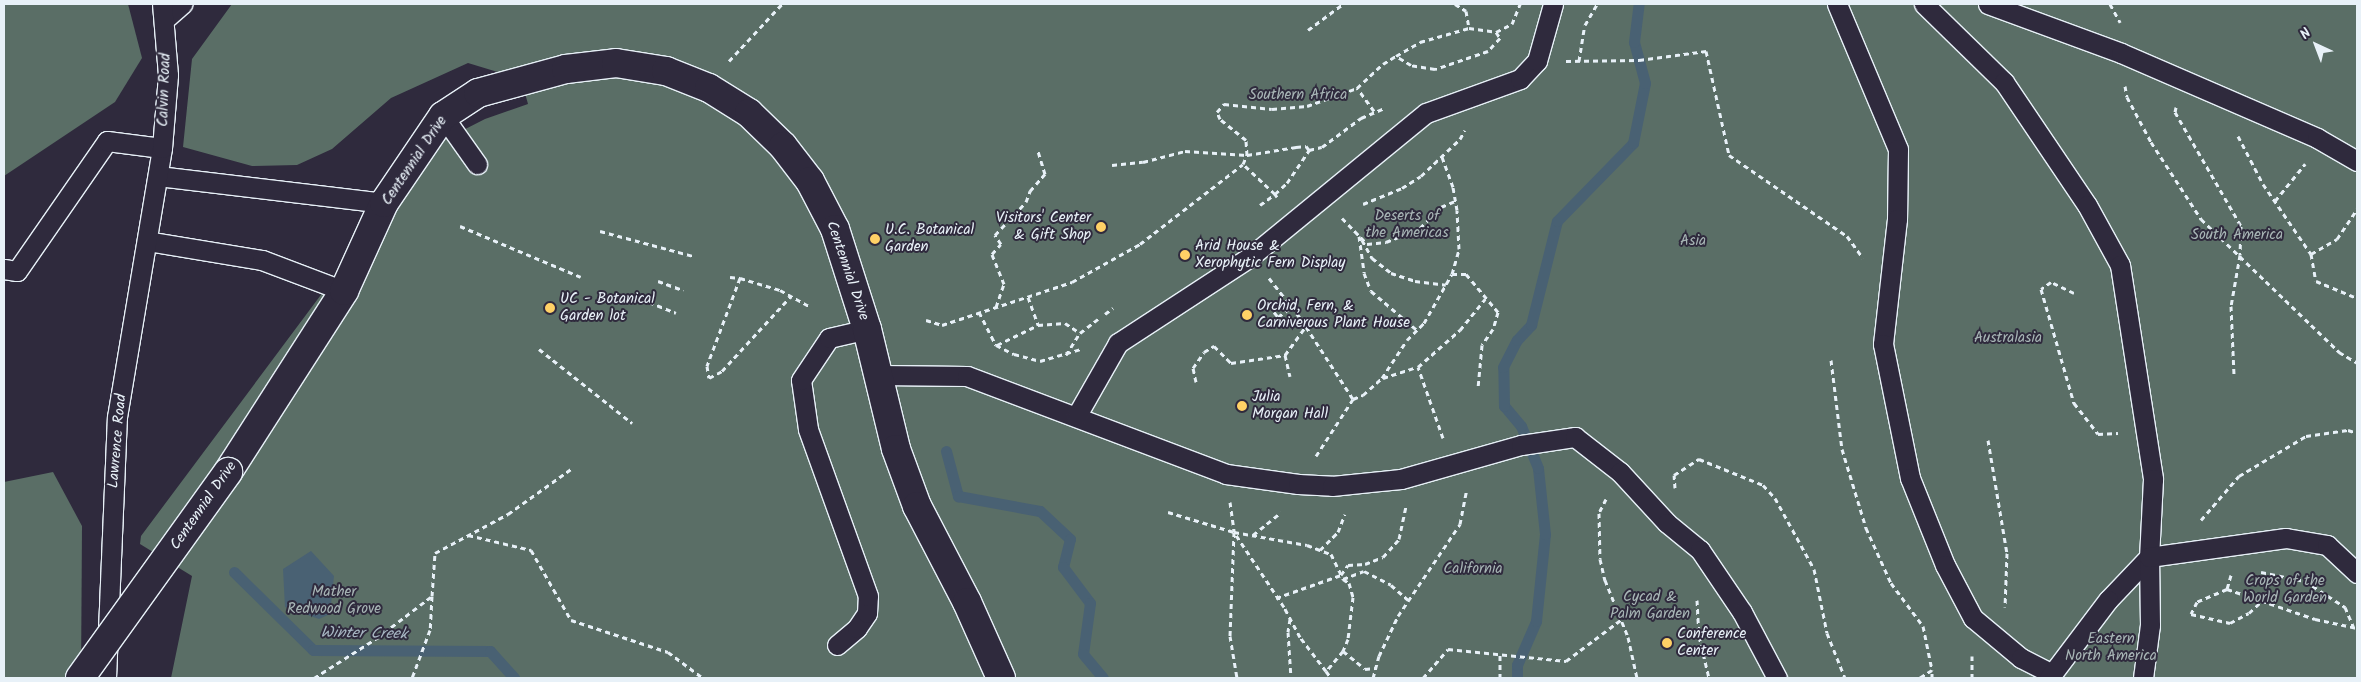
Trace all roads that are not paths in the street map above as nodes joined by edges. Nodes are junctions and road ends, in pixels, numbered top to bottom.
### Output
1 (182, 4) edge
2 (1553, 4) edge
3 (1837, 4) edge
4 (1924, 4) edge
5 (1988, 4) edge
6 (164, 12) edge
7 (444, 116) junction
8 (162, 148) junction
9 (2357, 161) edge
10 (477, 164) dead end
11 (158, 176) junction
12 (384, 204) junction
13 (148, 241) junction
14 (4, 269) edge
15 (344, 291) junction
16 (867, 329) junction
17 (879, 375) junction
18 (1077, 415) junction
19 (2150, 557) junction
20 (2357, 573) edge
21 (837, 645) dead end
22 (2050, 676) edge
23 (80, 678) edge
24 (106, 678) edge
25 (1001, 678) edge
26 (1777, 678) edge
27 (2143, 678) edge

1 - 6 lane
2 - 18 lane
3 - 22 lane
4 - 19 lane
5 - 9 lane
6 - 8 lane, Calvin Road
7 - 10 lane
7 - 12 street, Centennial Drive
7 - 16 street, Centennial Drive
8 - 11 lane, Calvin Road
8 - 14 lane
11 - 12 lane
11 - 13 lane, Lawrence Road
12 - 15 street, Centennial Drive
13 - 15 lane
13 - 24 lane, Lawrence Road
15 - 23 street, Centennial Drive, bridge
16 - 17 street, Centennial Drive
16 - 21 lane
17 - 18 lane
17 - 25 street, Centennial Drive
18 - 26 lane
19 - 20 lane
19 - 22 lane
19 - 27 lane

